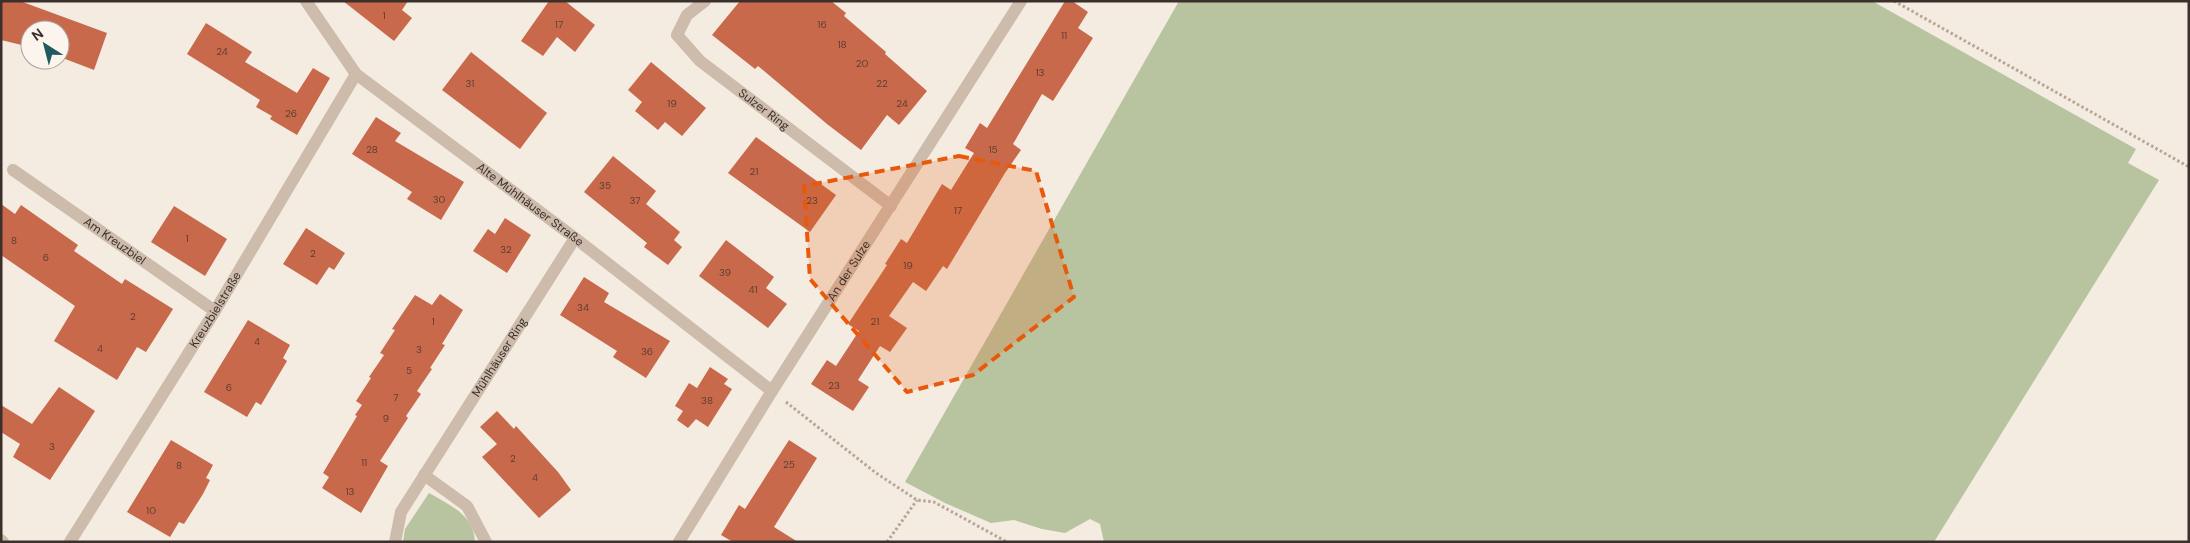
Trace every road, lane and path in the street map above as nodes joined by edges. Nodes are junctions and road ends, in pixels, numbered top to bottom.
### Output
1 (306, 1) edge
2 (705, 1) edge
3 (1021, 1) edge
4 (1894, 1) edge
5 (356, 74) junction
6 (2189, 168) edge
7 (13, 170) dead end
8 (891, 206) junction
9 (575, 238) junction
10 (215, 311) junction
11 (772, 391) junction
12 (424, 475) junction
13 (917, 500) junction
14 (70, 542) edge
15 (395, 542) edge
16 (486, 542) edge
17 (679, 542) edge
18 (887, 542) edge
19 (1007, 542) edge

1 - 5 street, Alte Mühlhäuser Straße
2 - 8 street, Sulzer Ring
3 - 8 street, An der Sulze
4 - 6 path
5 - 9 street, Alte Mühlhäuser Straße
5 - 10 street, Kreuzbielstraße
7 - 10 street, Am Kreuzbiel
8 - 11 street, An der Sulze
9 - 11 street, Alte Mühlhäuser Straße
9 - 12 street, Mühlhäuser Ring
10 - 14 street, Kreuzbielstraße
11 - 13 path
11 - 17 street, An der Sulze
12 - 15 street, Mühlhäuser Ring
12 - 16 street
13 - 18 path
13 - 19 path

